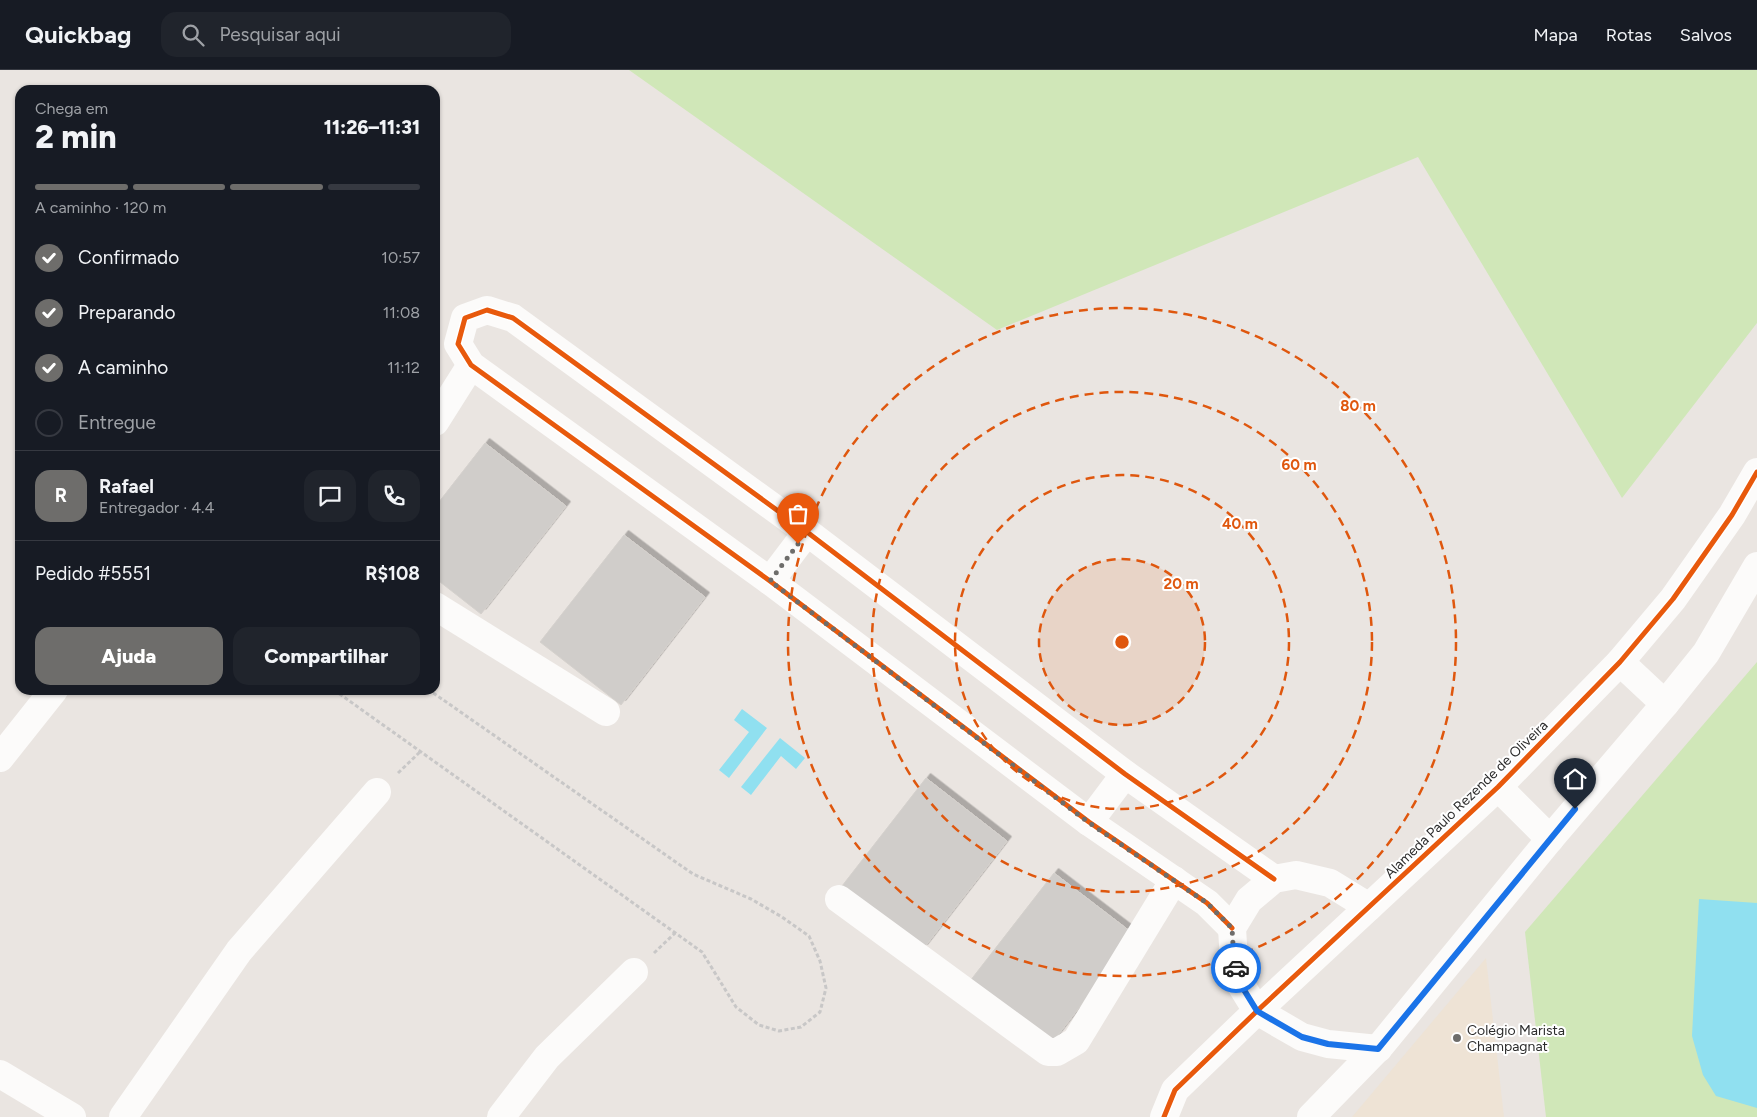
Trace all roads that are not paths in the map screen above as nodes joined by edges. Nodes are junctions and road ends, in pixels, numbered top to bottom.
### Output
1 (471, 365) junction
2 (440, 414) edge
3 (1757, 472) edge
4 (807, 532) junction
5 (1757, 566) edge
6 (770, 581) junction
7 (440, 609) edge
8 (1620, 662) junction
9 (50, 695) edge
10 (1665, 704) junction
11 (606, 712) dead end
12 (0, 758) edge
13 (1125, 774) junction
14 (1498, 786) junction
15 (376, 792) dead end
16 (1088, 822) junction
17 (1550, 839) junction
18 (1274, 879) junction
19 (1174, 880) junction
20 (839, 899) dead end
21 (1369, 907) junction
22 (1232, 928) junction
23 (634, 972) dead end
24 (1257, 1011) junction
25 (1378, 1049) junction
26 (0, 1074) edge
27 (1164, 1116) edge
28 (72, 1117) edge
29 (123, 1117) edge
30 (501, 1117) edge
31 (1311, 1117) edge

1 - 2 street
1 - 4 street
1 - 6 street
3 - 8 street, Alameda Paulo Rezende de Oliveira
4 - 6 street
4 - 13 street
5 - 10 street
6 - 16 street
7 - 11 street
8 - 10 street
8 - 14 street, Alameda Paulo Rezende de Oliveira
9 - 12 street
10 - 17 street
13 - 16 street
13 - 18 street
14 - 17 street
14 - 21 street, Alameda Paulo Rezende de Oliveira
15 - 29 street
16 - 19 street
17 - 25 street
18 - 21 street
18 - 22 street
19 - 20 street
19 - 22 street
21 - 24 street, Alameda Paulo Rezende de Oliveira
22 - 24 street
23 - 30 street
24 - 25 street
24 - 27 street, Alameda Paulo Rezende de Oliveira
25 - 31 street
26 - 28 street

